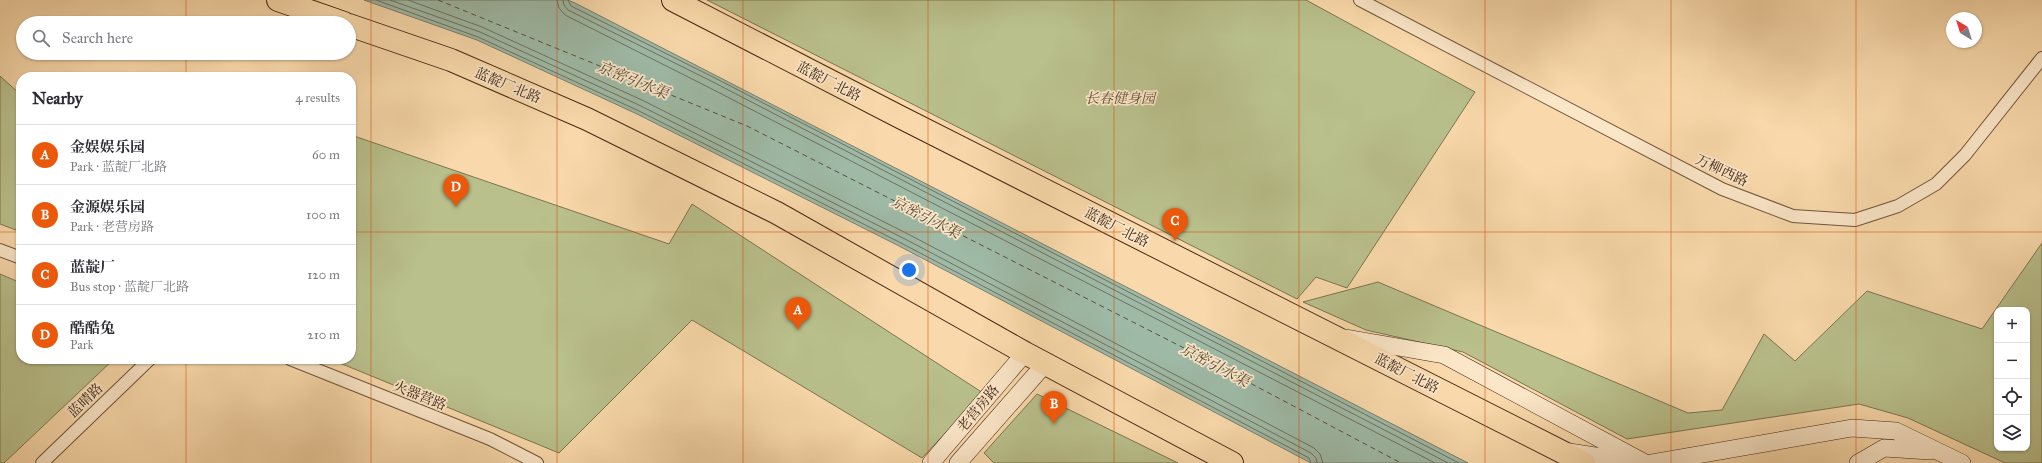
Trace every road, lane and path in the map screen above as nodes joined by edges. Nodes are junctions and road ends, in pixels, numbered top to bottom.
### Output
1 (278, 0) edge
2 (673, 0) edge
3 (1360, 0) edge
4 (324, 16) edge
5 (356, 27) edge
6 (2042, 58) edge
7 (0, 250) edge
8 (16, 256) edge
9 (1332, 336) junction
10 (1025, 353) junction
11 (145, 364) edge
12 (302, 364) edge
13 (1045, 364) junction
14 (1559, 450) junction
15 (1939, 451) junction
16 (42, 463) edge
17 (537, 463) edge
18 (931, 463) edge
19 (958, 463) edge
20 (1232, 463) edge
21 (1584, 463) edge
22 (1642, 463) edge
23 (1645, 463) edge
24 (1651, 463) edge
25 (1858, 463) edge
26 (1962, 463) edge

1 - 4 highway
2 - 9 highway, 蓝靛厂北路
3 - 6 street, 万柳西路
5 - 10 highway, 蓝靛厂北路
7 - 8 street
9 - 14 highway, 蓝靛厂北路
9 - 23 street
10 - 13 highway, 蓝靛厂北路
10 - 18 street, 老营房路
11 - 16 street, 蓝晴路
12 - 17 street, 火器营路
13 - 19 street, 老营房路
13 - 20 highway, 蓝靛厂北路
14 - 21 highway, 蓝靛厂北路
14 - 22 street
15 - 24 street
15 - 25 street
15 - 26 street

